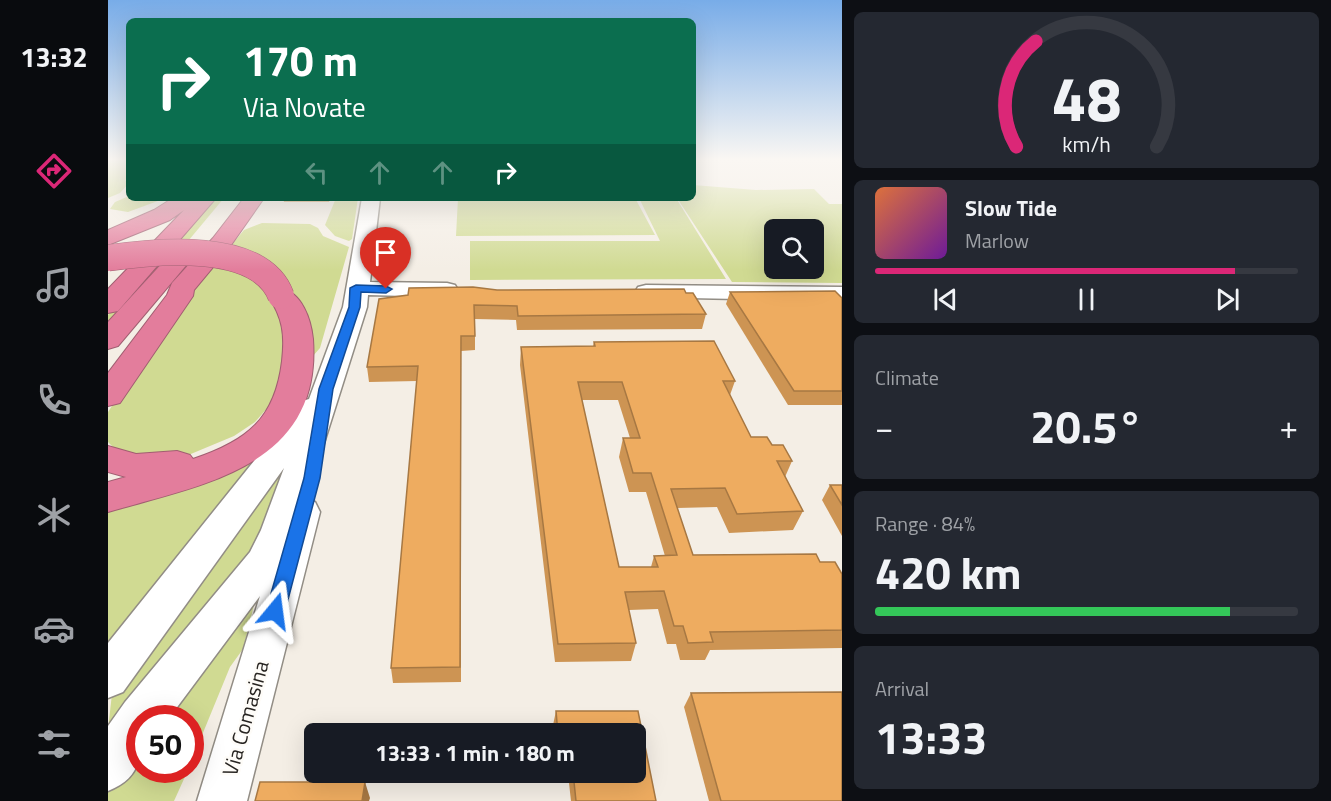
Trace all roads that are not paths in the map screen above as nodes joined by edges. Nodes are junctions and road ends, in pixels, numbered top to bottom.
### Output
1 (183, 201) edge
2 (198, 201) edge
3 (204, 201) edge
4 (227, 201) edge
5 (242, 201) edge
6 (252, 201) edge
7 (370, 201) edge
8 (236, 223) junction
9 (108, 238) edge
10 (108, 258) edge
11 (108, 265) edge
12 (356, 288) junction
13 (463, 290) edge
14 (623, 292) edge
15 (842, 294) edge
16 (281, 296) junction
17 (108, 305) edge
18 (108, 340) edge
19 (331, 374) junction
20 (108, 396) edge
21 (108, 459) edge
22 (108, 497) edge
23 (108, 677) edge
24 (152, 705) edge
25 (126, 741) edge
26 (108, 767) edge
27 (222, 801) edge

1 - 9 highway
2 - 11 highway
3 - 17 highway
4 - 18 highway
5 - 8 highway
6 - 8 highway
7 - 12 main road, Via Comasina
8 - 20 highway
10 - 16 highway, bridge
12 - 13 main road
12 - 19 main road, Via Comasina
14 - 15 main road
16 - 21 highway
16 - 22 highway
19 - 23 main road
19 - 24 main road, Via Comasina
19 - 27 main road, Via Comasina
25 - 26 main road, Via Comasina

